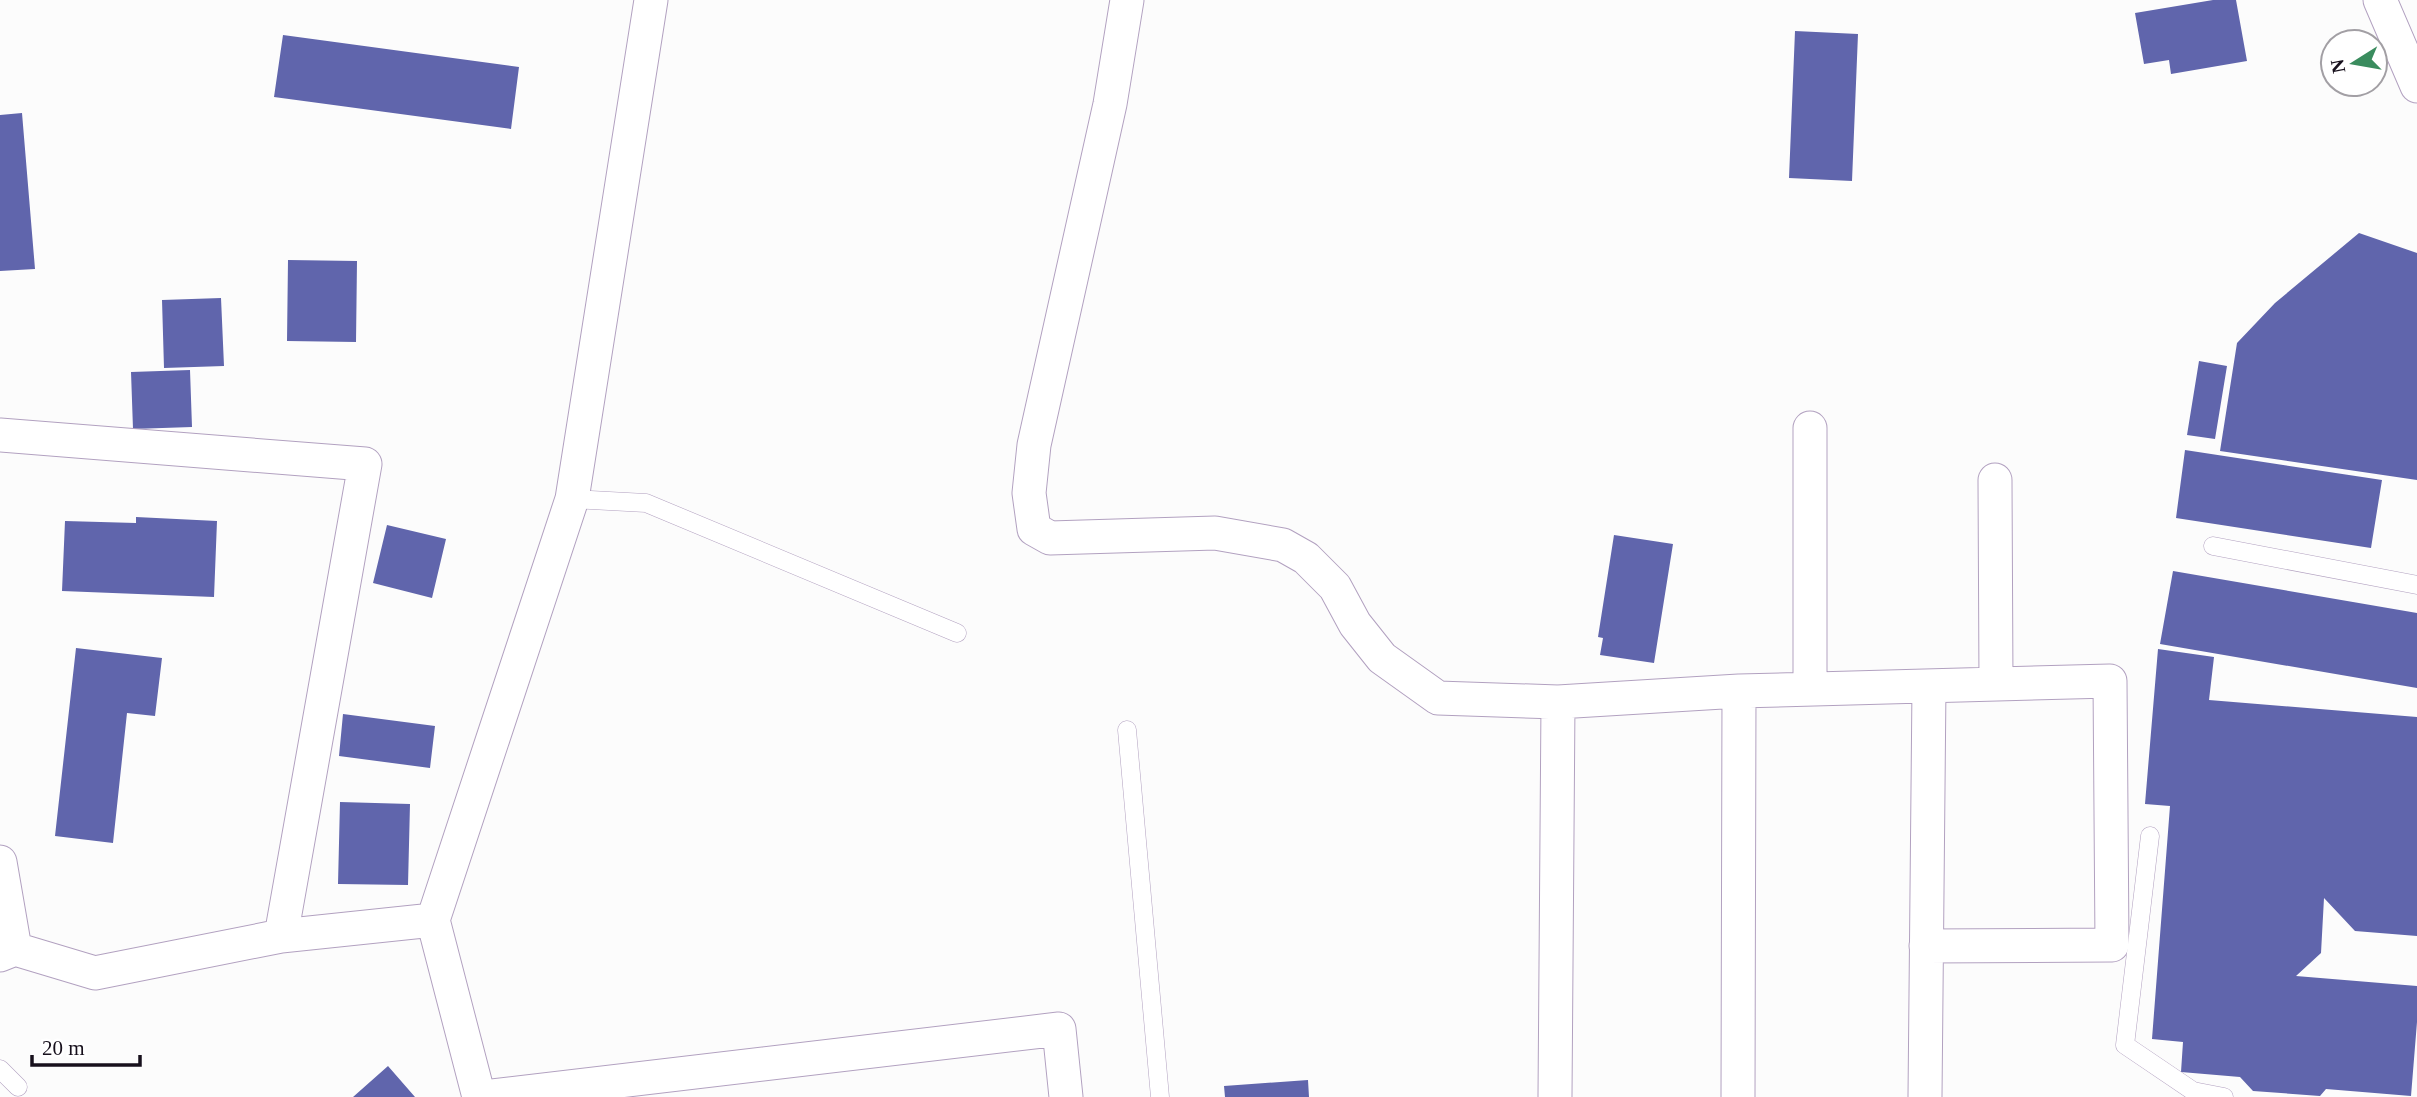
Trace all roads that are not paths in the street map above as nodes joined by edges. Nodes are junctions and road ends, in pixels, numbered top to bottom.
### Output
1 (651, 0) edge
2 (1127, 0) edge
3 (2381, 0) edge
4 (2417, 86) edge
5 (1810, 428) dead end
6 (0, 435) edge
7 (1995, 480) dead end
8 (572, 499) junction
9 (2213, 546) dead end
10 (2417, 584) edge
11 (957, 633) dead end
12 (1996, 684) junction
13 (1929, 686) junction
14 (1810, 689) junction
15 (1739, 691) junction
16 (1558, 702) junction
17 (1127, 730) dead end
18 (2150, 836) dead end
19 (0, 862) edge
20 (433, 920) junction
21 (281, 936) junction
22 (1926, 946) junction
23 (8, 952) edge
24 (0, 1069) edge
25 (18, 1087) dead end
26 (482, 1097) edge
27 (1066, 1097) edge
28 (1160, 1097) edge
29 (1555, 1097) edge
30 (1738, 1097) edge
31 (1925, 1097) edge
32 (2224, 1097) edge

1 - 8 street
2 - 16 street
3 - 4 street
5 - 14 street
6 - 21 street
7 - 12 street
8 - 11 lane
8 - 20 street
9 - 10 lane
12 - 13 street
12 - 22 street
13 - 14 street
13 - 22 street
14 - 15 street
15 - 16 street
15 - 30 street
16 - 29 street
17 - 28 lane
18 - 32 lane
19 - 23 street
20 - 21 street
20 - 26 street
21 - 23 street
22 - 31 street
24 - 25 lane
26 - 27 street

